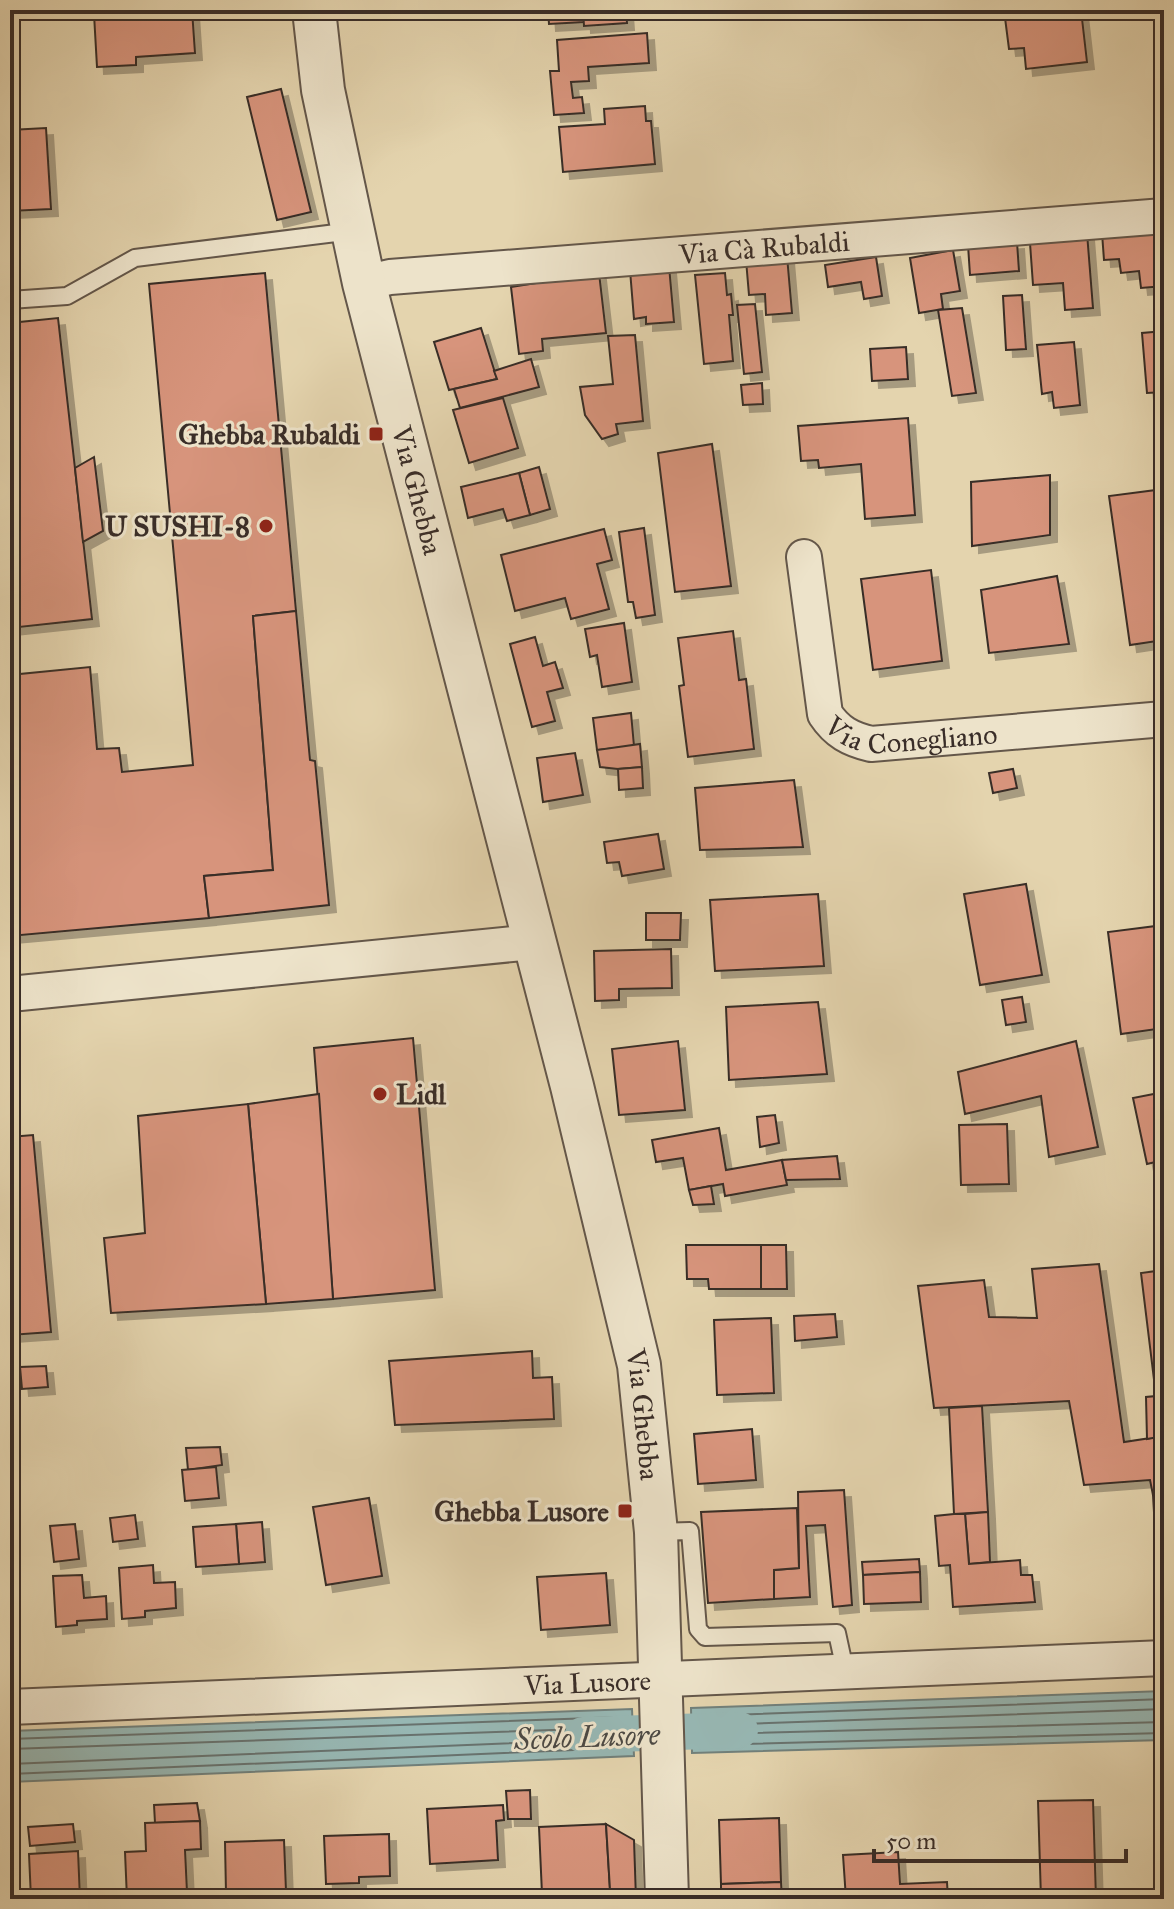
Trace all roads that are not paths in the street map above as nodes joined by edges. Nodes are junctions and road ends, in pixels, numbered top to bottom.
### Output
1 (316, 19) edge
2 (1164, 216) edge
3 (354, 231) junction
4 (364, 283) junction
5 (10, 300) edge
6 (804, 557) dead end
7 (1164, 719) edge
8 (533, 942) junction
9 (10, 994) edge
10 (656, 1532) junction
11 (1164, 1658) edge
12 (845, 1670) junction
13 (659, 1685) junction
14 (10, 1707) edge
15 (667, 1899) edge

1 - 3 street, Via Ghebba
2 - 4 street, Via Cà Rubaldi
3 - 4 street, Via Ghebba
3 - 5 lane
4 - 8 street, Via Ghebba
6 - 7 street, Via Conegliano
8 - 9 street
8 - 10 street, Via Ghebba
10 - 12 lane
10 - 13 street, Via Ghebba
11 - 12 street, Via Lusore
12 - 13 street, Via Lusore
13 - 14 street, Via Lusore
13 - 15 street, Via Ghebba

